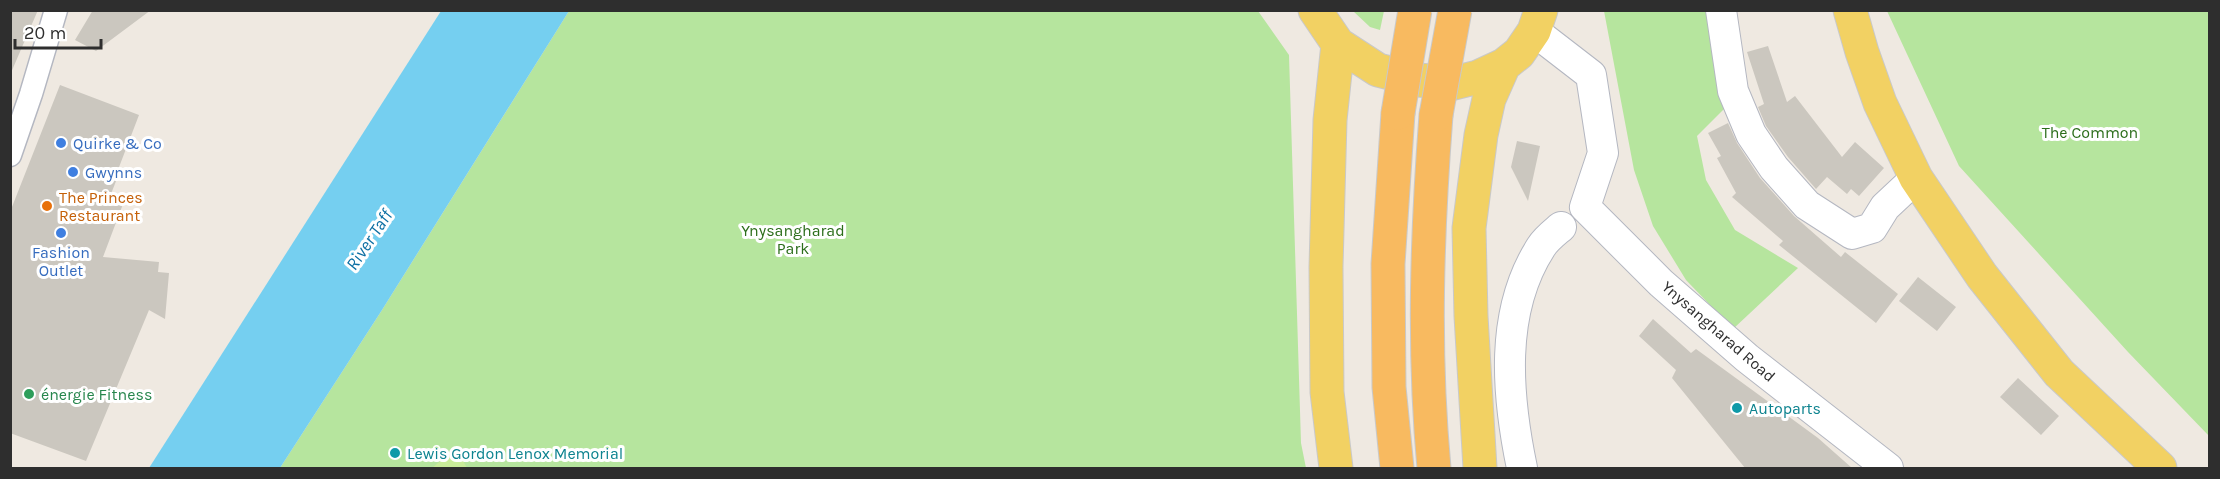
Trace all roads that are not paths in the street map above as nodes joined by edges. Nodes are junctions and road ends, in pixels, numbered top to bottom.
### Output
1 (56, 10) edge
2 (1315, 10) edge
3 (1415, 10) edge
4 (1455, 10) edge
5 (1721, 10) edge
6 (1850, 10) edge
7 (1537, 21) edge
8 (1338, 44) junction
9 (1504, 65) junction
10 (10, 155) edge
11 (1916, 178) junction
12 (1561, 227) dead end
13 (1336, 468) edge
14 (1397, 468) edge
15 (1434, 468) edge
16 (1480, 468) edge
17 (1522, 468) edge
18 (1888, 468) edge
19 (2160, 468) edge

1 - 10 street
2 - 8 main road
3 - 14 highway, bridge
4 - 15 highway, bridge
5 - 11 street
6 - 11 main road
7 - 9 main road
7 - 18 street, Ynysangharad Road
8 - 9 main road
8 - 13 main road
9 - 16 main road
11 - 19 main road
12 - 17 street

